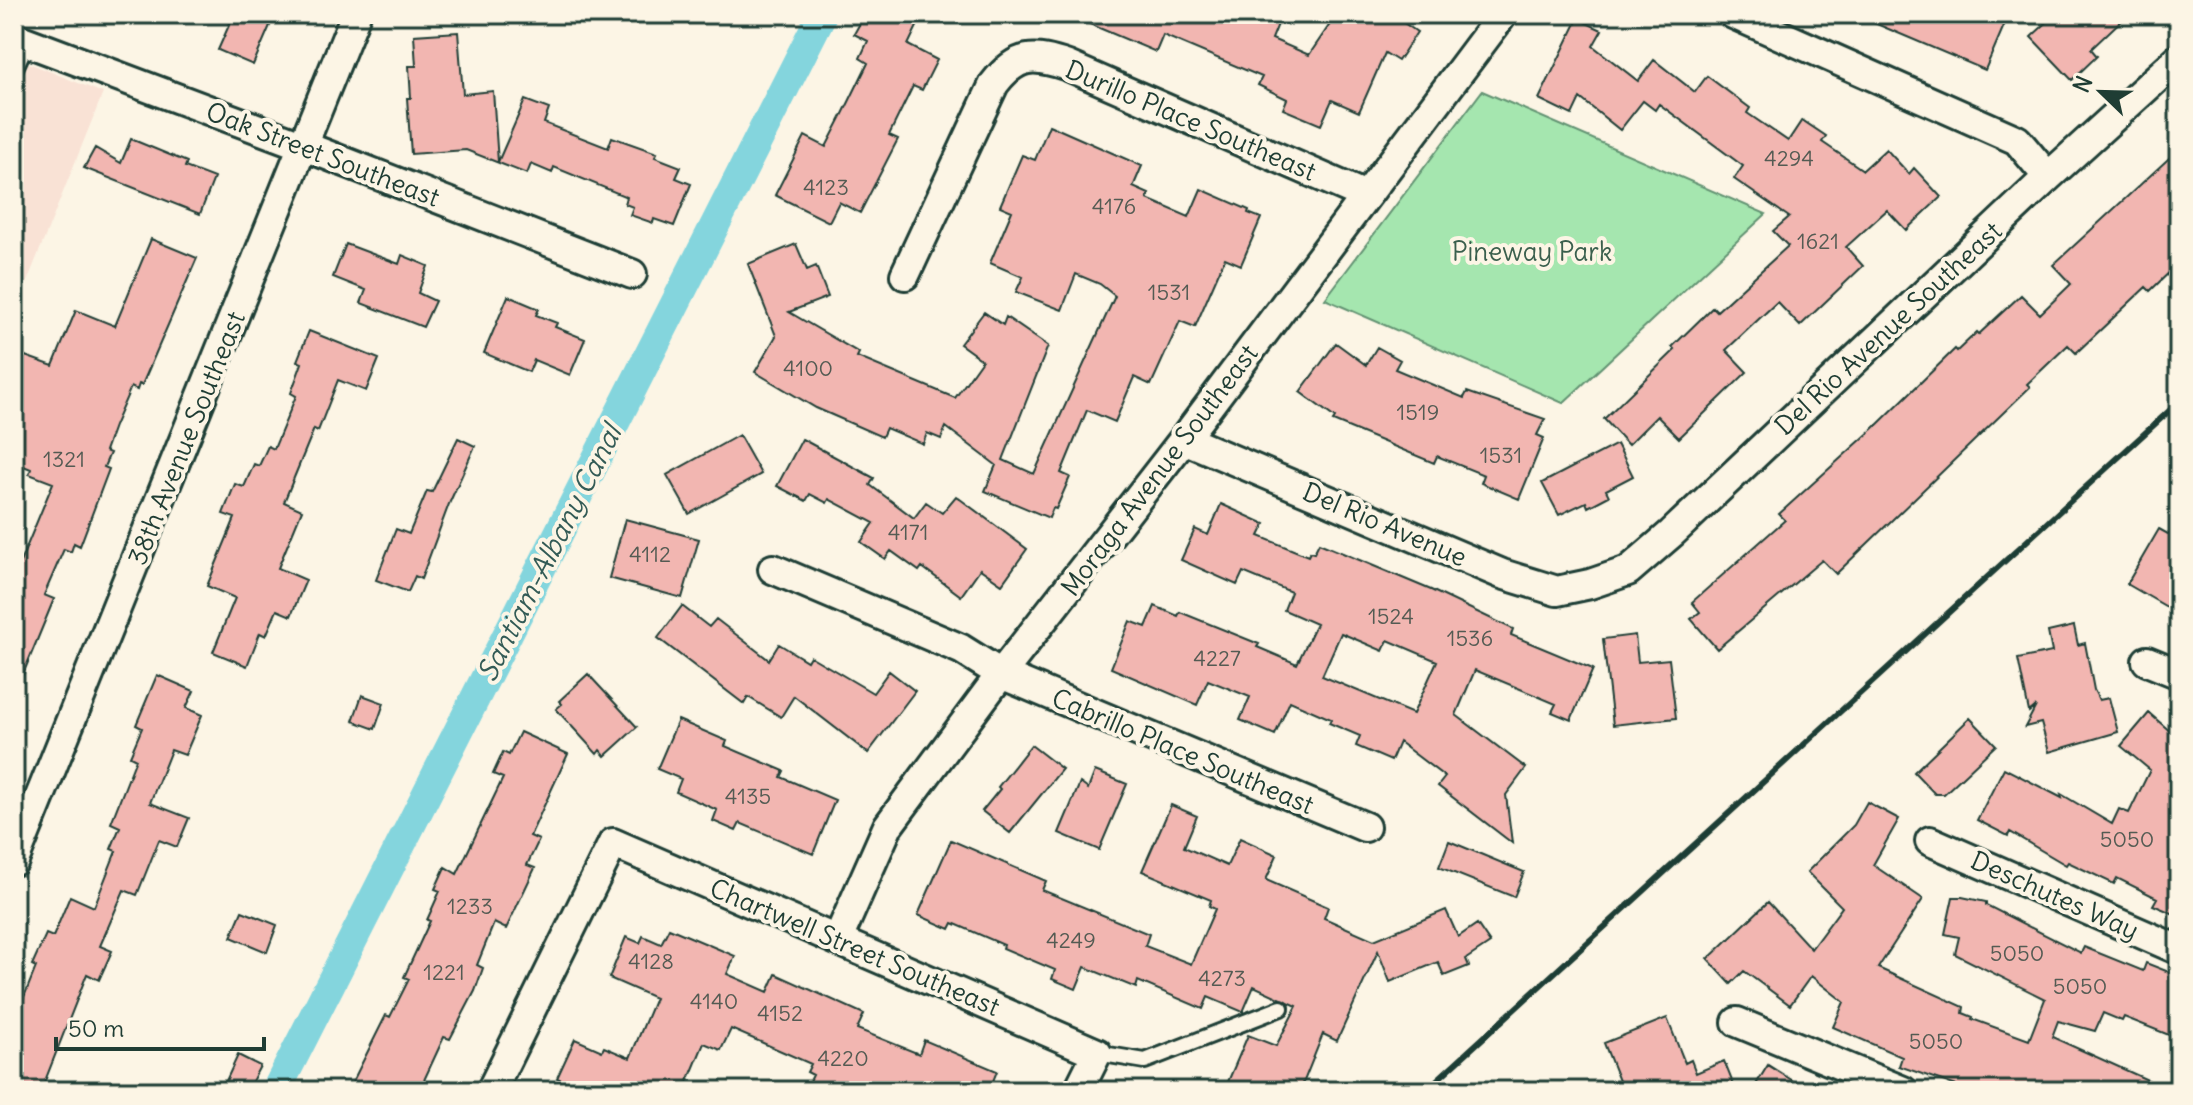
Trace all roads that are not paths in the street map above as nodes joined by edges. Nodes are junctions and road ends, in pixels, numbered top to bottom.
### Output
1 (356, 14) edge
2 (1503, 14) edge
3 (1733, 14) edge
4 (21, 39) edge
5 (2179, 58) edge
6 (14, 70) edge
7 (304, 146) junction
8 (2048, 177) junction
9 (1366, 196) junction
10 (632, 274) dead end
11 (905, 275) dead end
12 (1184, 439) junction
13 (773, 569) dead end
14 (1590, 584) joint
15 (2147, 661) dead end
16 (1001, 674) junction
17 (2179, 674) edge
18 (1365, 827) dead end
19 (1930, 841) dead end
20 (14, 861) edge
21 (838, 939) junction
22 (2179, 950) edge
23 (1281, 1008) dead end
24 (1737, 1022) dead end
25 (1097, 1053) junction
26 (491, 1091) edge
27 (1078, 1091) edge
28 (1903, 1091) edge

1 - 7 street, 38th Avenue Southeast
2 - 9 street, Moraga Avenue Southeast
3 - 8 street
4 - 6 lane
4 - 7 street, Oak Street Southeast
5 - 8 street, Del Rio Avenue Southeast
7 - 10 street, Oak Street Southeast
7 - 20 street, 38th Avenue Southeast
8 - 14 street, Del Rio Avenue Southeast
9 - 11 street, Durillo Place Southeast
9 - 12 street, Moraga Avenue Southeast
12 - 14 street, Del Rio Avenue
12 - 16 street, Moraga Avenue Southeast
13 - 16 street, Cabrillo Place Southeast
15 - 17 street
16 - 18 street, Cabrillo Place Southeast
16 - 21 street, Moraga Avenue Southeast
19 - 22 street, Deschutes Way
21 - 25 street, Chartwell Street Southeast
21 - 26 street, Chartwell Street Southeast
23 - 25 lane
24 - 28 street
25 - 27 street

